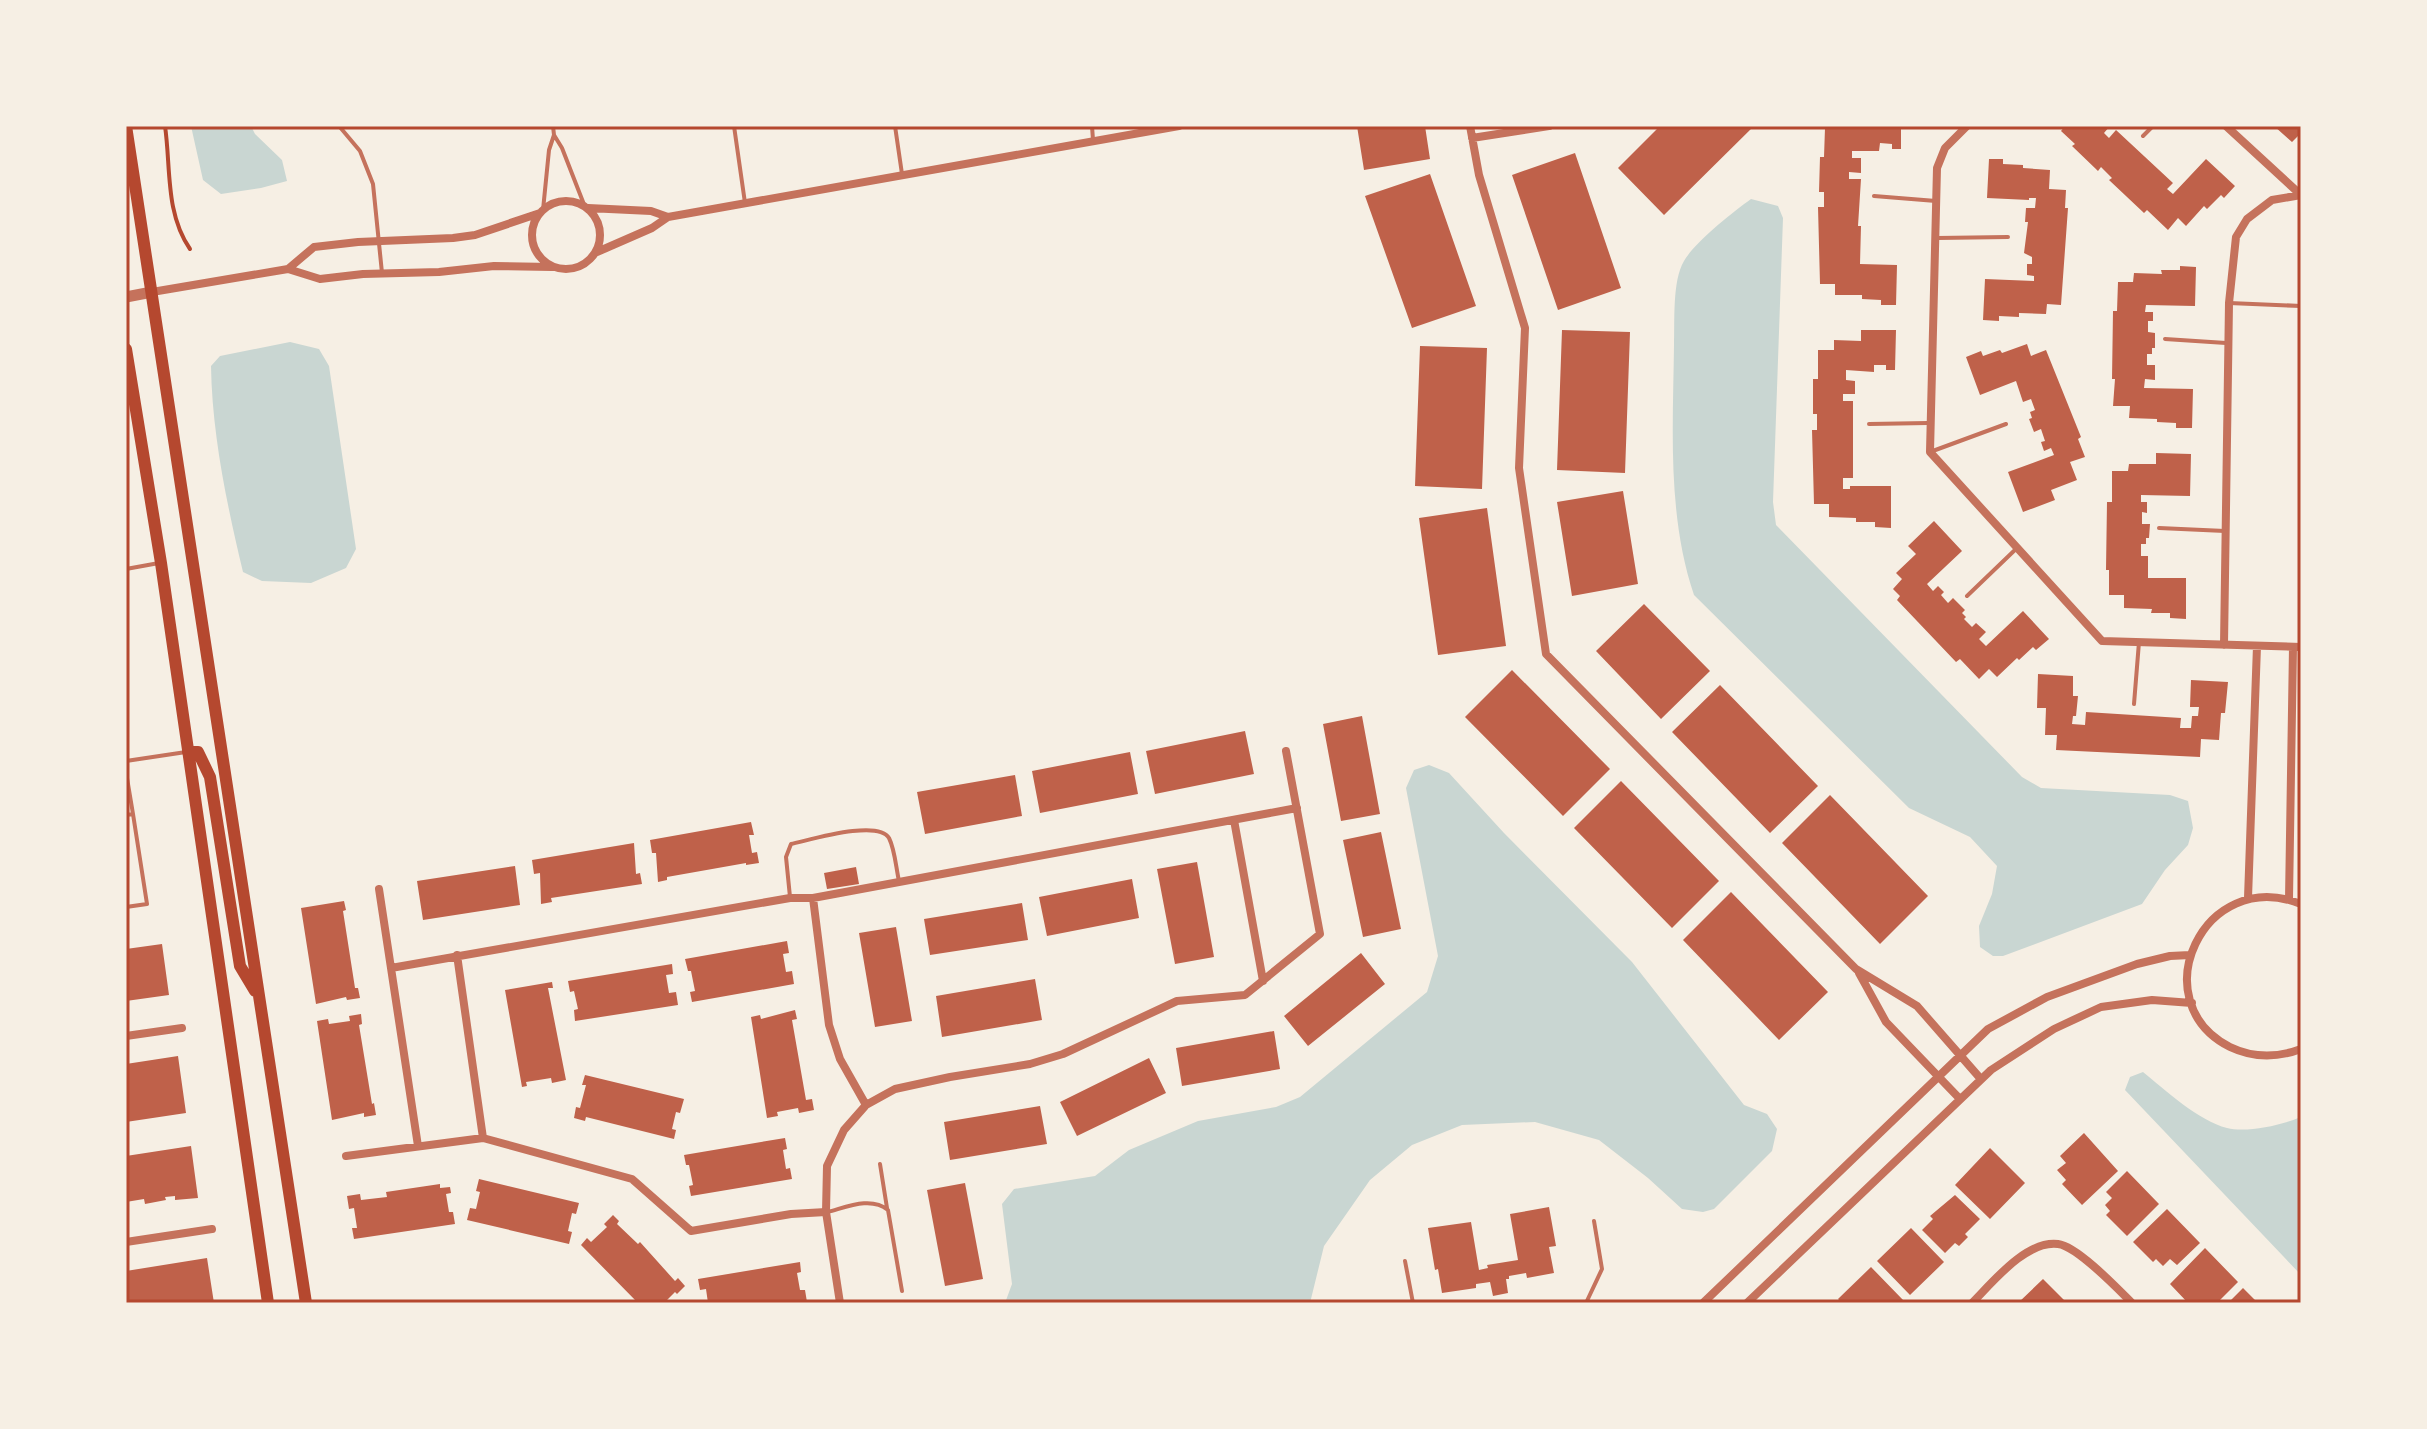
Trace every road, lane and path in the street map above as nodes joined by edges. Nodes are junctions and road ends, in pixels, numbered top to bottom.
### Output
1 (126, 126) edge
2 (165, 126) edge
3 (339, 126) edge
4 (553, 126) edge
5 (734, 126) edge
6 (895, 126) edge
7 (1092, 126) edge
8 (1179, 126) edge
9 (1470, 126) edge
10 (1549, 126) edge
11 (1967, 126) edge
12 (2153, 126) edge
13 (2226, 126) edge
14 (554, 135) junction
15 (2143, 136) dead end
16 (1472, 138) junction
17 (1093, 142) junction
18 (902, 174) junction
19 (2301, 195) edge
20 (1874, 196) dead end
21 (1936, 201) junction
22 (745, 203) junction
23 (586, 207) junction
24 (541, 211) junction
25 (668, 217) junction
26 (2008, 237) dead end
27 (1935, 238) junction
28 (380, 240) junction
29 (190, 249) dead end
30 (597, 252) junction
31 (552, 267) junction
32 (288, 269) junction
33 (382, 273) junction
34 (152, 292) junction
35 (126, 297) edge
36 (2229, 303) junction
37 (2301, 306) edge
38 (2165, 339) dead end
39 (2229, 344) junction
40 (126, 349) edge
41 (1931, 423) junction
42 (1869, 424) dead end
43 (2006, 424) dead end
44 (1930, 452) junction
45 (2159, 528) dead end
46 (2225, 531) junction
47 (2017, 548) junction
48 (161, 563) junction
49 (126, 569) edge
50 (1967, 596) dead end
51 (2139, 642) junction
52 (2224, 645) junction
53 (2257, 646) junction
54 (2297, 647) edge
55 (2134, 704) dead end
56 (1286, 751) dead end
57 (188, 752) junction
58 (126, 761) edge
59 (126, 772) edge
60 (1297, 808) junction
61 (133, 814) junction
62 (126, 815) edge
63 (1234, 820) junction
64 (899, 881) junction
65 (379, 889) dead end
66 (790, 898) junction
67 (813, 898) junction
68 (2248, 898) junction
69 (2289, 899) junction
70 (2301, 904) edge
71 (126, 907) edge
72 (457, 955) junction
73 (2190, 955) junction
74 (391, 968) junction
75 (1856, 969) junction
76 (1263, 981) junction
77 (259, 997) junction
78 (2192, 1003) junction
79 (182, 1028) dead end
80 (126, 1036) edge
81 (2301, 1049) edge
82 (1960, 1053) junction
83 (1938, 1075) junction
84 (1980, 1078) junction
85 (1959, 1098) junction
86 (866, 1105) junction
87 (483, 1138) junction
88 (418, 1146) junction
89 (346, 1156) dead end
90 (880, 1164) dead end
91 (888, 1210) junction
92 (826, 1212) junction
93 (1594, 1221) dead end
94 (212, 1229) dead end
95 (126, 1242) edge
96 (1405, 1261) dead end
97 (902, 1291) dead end
98 (268, 1303) edge
99 (306, 1303) edge
100 (840, 1303) edge
101 (1413, 1303) edge
102 (1586, 1303) edge
103 (1703, 1303) edge
104 (1747, 1303) edge
105 (1972, 1303) edge
106 (2132, 1303) edge

1 - 34 main road
2 - 29 path
3 - 28 lane
4 - 14 lane
5 - 22 lane
6 - 18 lane
7 - 17 lane
8 - 17 street
9 - 16 street
10 - 16 street
11 - 21 street
12 - 15 lane
13 - 19 street
14 - 23 lane
14 - 24 lane
16 - 75 street
17 - 18 street
18 - 22 street
19 - 36 street
20 - 21 lane
21 - 27 street
22 - 25 street
23 - 24 street
23 - 25 street
23 - 30 street
24 - 28 street
24 - 31 street
25 - 30 street
26 - 27 lane
27 - 41 street
28 - 32 street
28 - 33 lane
30 - 31 street
31 - 33 street
32 - 33 street
32 - 34 street
34 - 35 street
34 - 77 main road
36 - 37 lane
36 - 39 street
38 - 39 lane
39 - 46 street
40 - 48 main road
41 - 42 lane
41 - 44 street
43 - 44 lane
44 - 47 street
45 - 46 lane
46 - 52 street
47 - 50 lane
47 - 51 street
48 - 49 lane
48 - 57 main road
51 - 52 street
51 - 55 lane
52 - 53 street
53 - 54 street
53 - 68 street
54 - 69 street
56 - 60 street
57 - 58 lane
57 - 77 main road
57 - 98 main road
59 - 61 lane
60 - 63 street
60 - 76 street
61 - 62 lane
61 - 71 lane
63 - 64 street
63 - 76 street
64 - 66 lane
64 - 67 street
65 - 74 street
66 - 67 street
66 - 72 street
67 - 86 street
68 - 69 street
68 - 73 street
69 - 70 street
72 - 74 street
72 - 87 street
73 - 78 street
73 - 82 street
74 - 88 street
75 - 82 street
75 - 83 street
76 - 86 street
77 - 99 main road
78 - 81 street
78 - 84 street
79 - 80 street
82 - 83 street
82 - 84 street
83 - 85 street
83 - 103 street
84 - 85 street
85 - 104 street
86 - 92 street
87 - 88 street
87 - 92 street
88 - 89 street
90 - 91 lane
91 - 92 lane
91 - 97 lane
92 - 100 street
93 - 102 lane
94 - 95 street
96 - 101 lane
105 - 106 street

